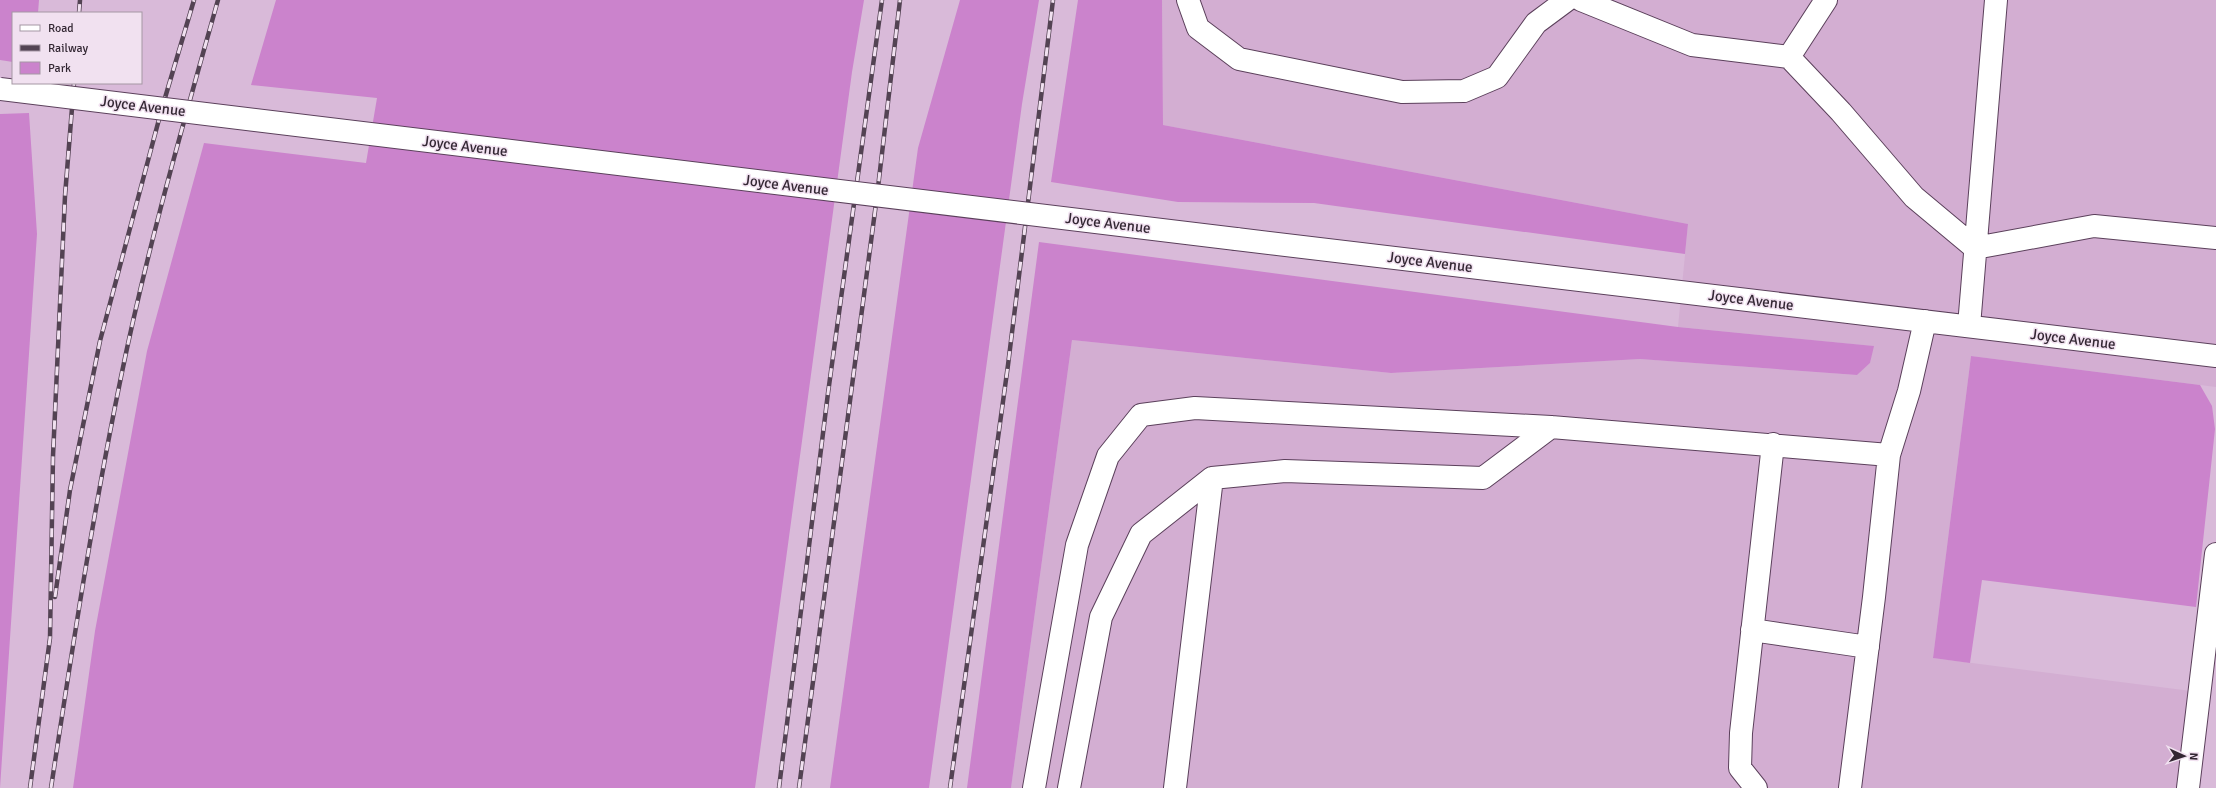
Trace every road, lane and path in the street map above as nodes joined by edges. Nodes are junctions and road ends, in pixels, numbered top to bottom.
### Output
1 (1188, 0) edge
2 (1567, 0) edge
3 (1581, 0) edge
4 (1826, 0) edge
5 (1996, 0) edge
6 (1789, 57) junction
7 (0, 89) edge
8 (2216, 238) edge
9 (1975, 248) junction
10 (1925, 321) junction
11 (1969, 326) junction
12 (2216, 356) edge
13 (1551, 427) junction
14 (1773, 444) junction
15 (1888, 455) junction
16 (1212, 478) junction
17 (2216, 554) edge
18 (2212, 615) edge
19 (1752, 630) junction
20 (1868, 647) junction
21 (1034, 788) edge
22 (1069, 788) edge
23 (1175, 788) edge
24 (1756, 788) edge
25 (1850, 788) edge
26 (2188, 788) edge

1 - 2 street
3 - 6 street
4 - 6 street
5 - 9 street
6 - 9 street
7 - 10 street, Joyce Avenue, bridge
8 - 9 street
9 - 11 street
10 - 11 street, Joyce Avenue
10 - 15 street
11 - 12 street, Joyce Avenue
13 - 14 street
13 - 16 street
13 - 21 street
14 - 15 street
14 - 19 street
15 - 20 street
16 - 22 street
16 - 23 street
17 - 18 street
18 - 26 street
19 - 20 street
19 - 24 street
20 - 25 street

